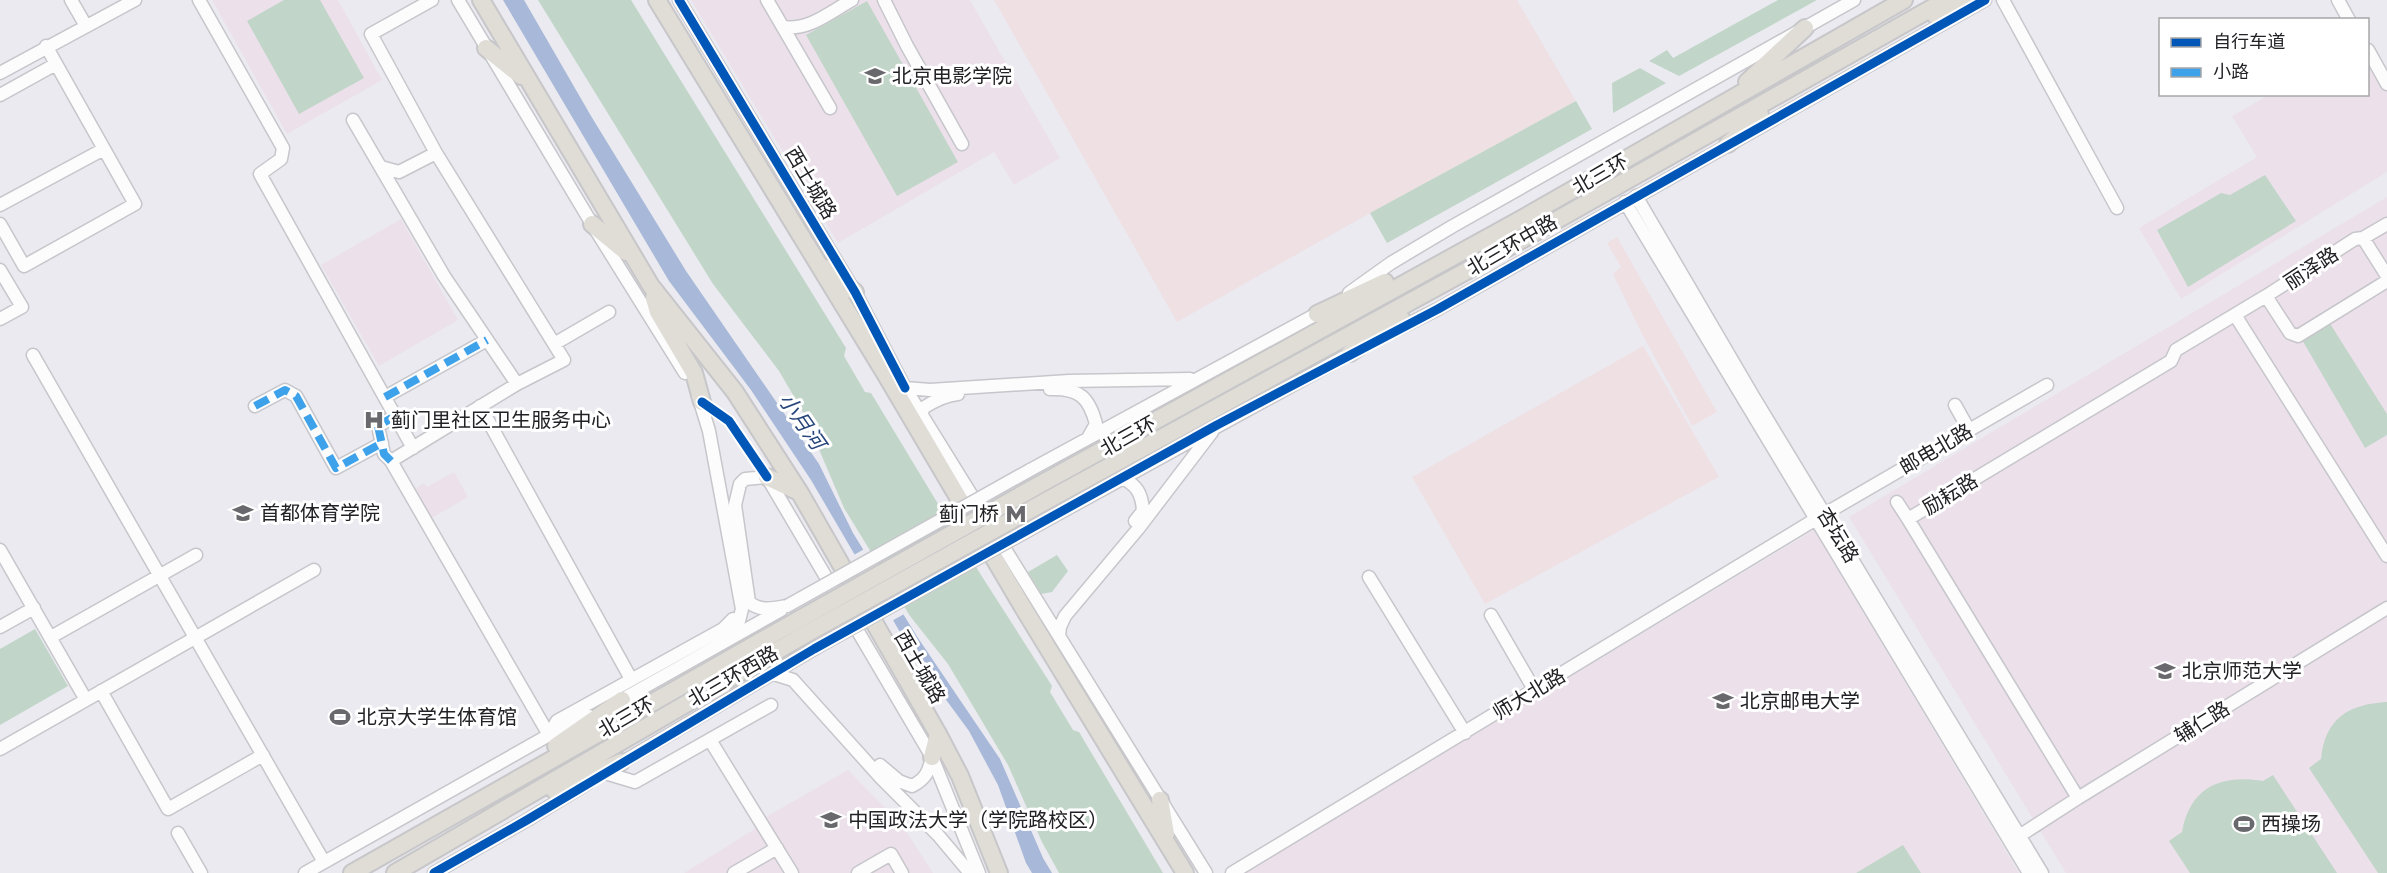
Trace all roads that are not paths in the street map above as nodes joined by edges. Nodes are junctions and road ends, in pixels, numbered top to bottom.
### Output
1 (71, 0) edge
2 (135, 0) edge
3 (199, 0) edge
4 (432, 0) edge
5 (458, 0) edge
6 (481, 0) edge
7 (657, 0) edge
8 (679, 0) edge
9 (767, 0) edge
10 (852, 0) edge
11 (884, 0) edge
12 (1854, 0) edge
13 (1904, 0) edge
14 (1946, 0) edge
15 (1971, 0) edge
16 (1985, 0) edge
17 (2003, 0) edge
18 (2338, 0) edge
19 (2348, 18) edge
20 (86, 26) junction
21 (783, 27) junction
22 (1805, 28) junction
23 (1884, 36) junction
24 (46, 46) dead end
25 (486, 48) junction
26 (2369, 53) edge
27 (56, 64) junction
28 (0, 73) edge
29 (529, 82) junction
30 (2387, 84) edge
31 (1783, 94) junction
32 (0, 95) edge
33 (1724, 103) junction
34 (830, 108) dead end
35 (353, 120) dead end
36 (962, 144) dead end
37 (1728, 144) junction
38 (104, 149) junction
39 (436, 153) junction
40 (381, 167) junction
41 (1631, 199) junction
42 (0, 205) edge
43 (2117, 208) dead end
44 (1525, 217) junction
45 (0, 224) edge
46 (592, 224) junction
47 (2387, 224) edge
48 (2363, 238) junction
49 (634, 258) junction
50 (815, 260) junction
51 (1470, 269) junction
52 (0, 270) edge
53 (2387, 276) edge
54 (2387, 281) edge
55 (651, 286) junction
56 (855, 292) junction
57 (2266, 296) junction
58 (609, 312) dead end
59 (1317, 314) junction
60 (2235, 315) junction
61 (0, 319) edge
62 (488, 340) junction
63 (554, 344) junction
64 (1350, 354) junction
65 (33, 355) dead end
66 (886, 375) junction
67 (1194, 379) junction
68 (518, 384) junction
69 (2047, 385) dead end
70 (905, 388) junction
71 (384, 397) junction
72 (702, 402) junction
73 (1955, 405) dead end
74 (255, 406) dead end
75 (480, 406) junction
76 (922, 414) junction
77 (395, 416) junction
78 (1217, 425) junction
79 (1969, 430) junction
80 (1088, 438) junction
81 (382, 443) junction
82 (413, 448) junction
83 (928, 448) junction
84 (392, 461) junction
85 (767, 477) junction
86 (1122, 478) junction
87 (800, 493) junction
88 (1897, 502) dead end
89 (1050, 508) junction
90 (1821, 516) junction
91 (1908, 519) junction
92 (0, 550) edge
93 (196, 555) dead end
94 (2387, 556) edge
95 (314, 570) dead end
96 (160, 576) junction
97 (1369, 577) dead end
98 (1021, 604) junction
99 (787, 606) junction
100 (34, 608) junction
101 (2387, 608) edge
102 (1042, 609) junction
103 (1491, 615) dead end
104 (733, 619) dead end
105 (0, 627) edge
106 (806, 634) junction
107 (1059, 636) junction
108 (51, 637) junction
109 (195, 637) junction
110 (724, 642) junction
111 (797, 660) junction
112 (774, 674) junction
113 (631, 679) junction
114 (101, 691) junction
115 (1534, 691) junction
116 (86, 700) junction
117 (622, 700) junction
118 (771, 705) dead end
119 (1465, 733) junction
120 (938, 734) junction
121 (549, 735) junction
122 (710, 740) junction
123 (0, 749) edge
124 (263, 755) junction
125 (933, 757) junction
126 (621, 762) junction
127 (605, 772) junction
128 (2078, 798) junction
129 (1160, 800) junction
130 (475, 802) junction
131 (485, 822) junction
132 (178, 833) dead end
133 (938, 835) junction
134 (2015, 839) junction
135 (1168, 844) junction
136 (777, 848) junction
137 (324, 862) junction
138 (201, 873) edge
139 (305, 873) edge
140 (352, 873) edge
141 (394, 873) edge
142 (434, 873) edge
143 (734, 873) edge
144 (792, 873) edge
145 (858, 873) edge
146 (902, 873) edge
147 (962, 873) edge
148 (970, 873) edge
149 (979, 873) edge
150 (999, 873) edge
151 (1185, 873) edge
152 (1206, 873) edge
153 (1232, 873) edge
154 (2029, 873) edge
155 (2042, 873) edge

1 - 20 street
2 - 20 street
3 - 71 street
4 - 39 street
5 - 25 street
6 - 29 highway, 西土城路
7 - 50 highway, 西土城路
8 - 56 street, 西土城路
9 - 21 street
10 - 21 street
11 - 36 street
12 - 22 street
13 - 33 highway, 北三环
14 - 23 highway, 北三环
15 - 23 highway
16 - 37 street, 北三环中路
17 - 43 street
18 - 19 street
20 - 28 street
21 - 34 street
22 - 33 highway
22 - 59 street
23 - 31 highway, 北三环
24 - 27 street
25 - 29 highway
25 - 46 street
26 - 30 street
27 - 32 street
27 - 38 street
29 - 49 highway, 西土城路
31 - 37 highway
31 - 51 highway, 北三环
33 - 44 highway, 北三环
35 - 40 street
37 - 41 street, 北三环中路
38 - 42 street
38 - 45 street
39 - 40 street
39 - 63 street
40 - 62 street
41 - 64 street, 北三环中路
41 - 90 street, 杏坛路
44 - 59 highway
44 - 106 highway, 北三环, bridge
46 - 49 highway
46 - 72 street
47 - 48 street, 丽泽路
48 - 53 street
48 - 57 street, 丽泽路
49 - 55 highway, 西土城路
50 - 56 highway
50 - 66 highway, 西土城路
51 - 64 highway
51 - 89 highway, 北三环
52 - 61 street
54 - 57 street
55 - 72 highway
55 - 87 highway, 西土城路
56 - 70 street, 西土城路
57 - 60 street, 丽泽路
58 - 63 street
59 - 67 street
60 - 91 street, 励耘路
60 - 94 street
62 - 68 street
62 - 71 street
63 - 68 street
64 - 78 street, 北三环中路
65 - 96 street
66 - 70 highway
66 - 83 highway, 西土城路
67 - 70 street
67 - 80 street
68 - 75 street
69 - 79 street, 邮电北路
70 - 76 street, 西土城路
71 - 77 street
72 - 110 street
73 - 79 street
74 - 81 street
75 - 82 street
75 - 113 street
76 - 80 street
76 - 83 highway
76 - 102 street, 西土城路
77 - 81 street
77 - 82 street
78 - 86 street, 北三环中路
78 - 107 street
79 - 90 street, 邮电北路
80 - 99 street, 北三环西路, bridge
81 - 84 street
82 - 84 street
83 - 98 highway, 西土城路
84 - 121 street
85 - 87 highway
85 - 99 street
85 - 125 street, 西土城路
86 - 89 street, 北三环中路
86 - 102 street
87 - 120 highway, 西土城路
88 - 91 street
89 - 106 highway, 北三环, bridge
90 - 115 street, 师大北路
90 - 134 street, 杏坛路
91 - 128 street, 励耘路
92 - 100 street
93 - 96 street
95 - 109 street
96 - 108 street
96 - 109 street
97 - 119 street
98 - 102 highway
98 - 135 highway, 西土城路
99 - 110 street, 北三环西路
100 - 105 street
100 - 108 street
101 - 128 street, 辅仁路
102 - 107 street, 西土城路
103 - 115 street
104 - 113 street
106 - 111 street, 北三环西路
106 - 130 highway, 北三环
106 - 131 highway, 北三环
107 - 129 street, 西土城路
108 - 116 street
109 - 114 street
109 - 124 street
110 - 117 street, 北三环西路
111 - 112 street, 北三环西路
111 - 125 street
112 - 126 street, 北三环西路
112 - 133 street
113 - 121 street
114 - 116 street
114 - 124 street
115 - 119 street, 师大北路
116 - 123 street
117 - 121 street, 北三环西路
117 - 130 highway
118 - 122 street
119 - 153 street, 师大北路
120 - 125 highway
120 - 150 highway, 西土城路
121 - 137 street, 北三环西路
122 - 127 street
122 - 136 street
124 - 137 street
125 - 149 street, 西土城路
126 - 127 street, 北三环西路
126 - 131 highway
127 - 142 street, 北三环西路
128 - 134 street, 辅仁路
129 - 135 highway
129 - 152 street, 西土城路
130 - 140 highway, 北三环
131 - 141 highway, 北三环
132 - 138 street
133 - 147 street
133 - 148 street
134 - 154 street, 杏坛路
134 - 155 street, 杏坛路
135 - 151 highway, 西土城路
136 - 143 street
136 - 144 street
137 - 139 street, 北三环西路
145 - 146 street

